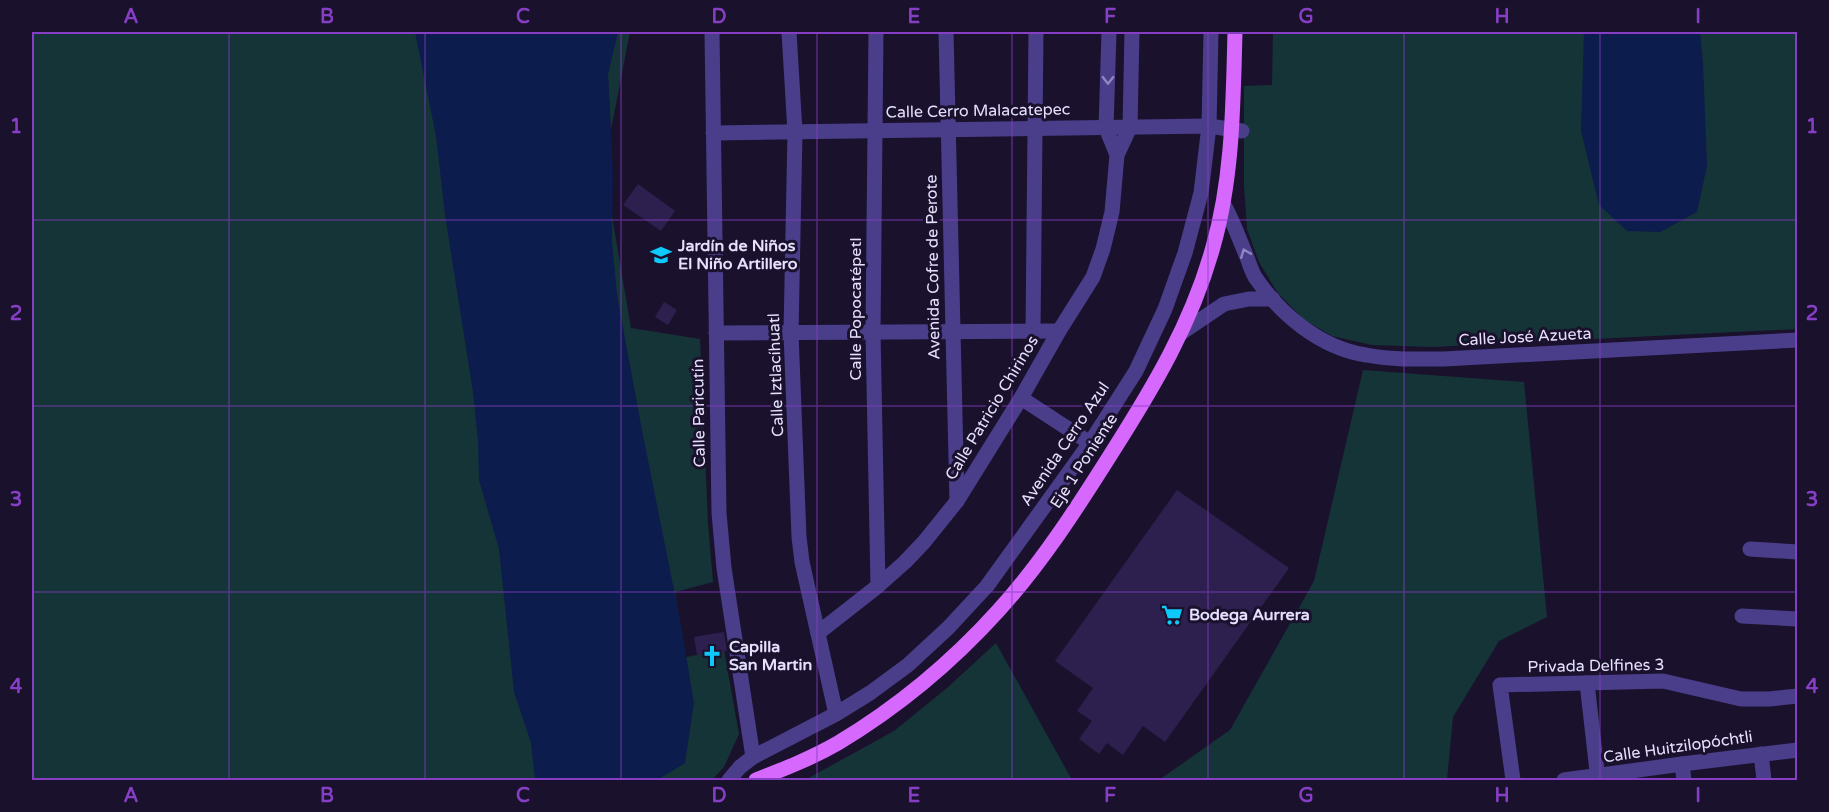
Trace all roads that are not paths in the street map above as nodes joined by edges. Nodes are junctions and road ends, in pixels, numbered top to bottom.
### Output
1 (712, 32) edge
2 (789, 32) edge
3 (876, 32) edge
4 (946, 32) edge
5 (1036, 32) edge
6 (1109, 32) edge
7 (1132, 32) edge
8 (1211, 32) edge
9 (1235, 32) edge
10 (1209, 126) junction
11 (1130, 127) junction
12 (1034, 128) junction
13 (1106, 128) junction
14 (948, 130) junction
15 (874, 131) junction
16 (1237, 131) junction
17 (795, 132) junction
18 (713, 133) junction
19 (1117, 155) junction
20 (1224, 205) junction
21 (1273, 299) junction
22 (1033, 331) junction
23 (1059, 331) junction
24 (873, 332) junction
25 (952, 332) junction
26 (716, 333) junction
27 (791, 333) junction
28 (1181, 333) junction
29 (1797, 340) edge
30 (1022, 398) junction
31 (1090, 443) junction
32 (957, 501) junction
33 (1749, 549) dead end
34 (1797, 552) edge
35 (878, 586) junction
36 (1742, 616) dead end
37 (1797, 619) edge
38 (818, 633) junction
39 (1587, 683) junction
40 (1797, 696) edge
41 (836, 714) junction
42 (1797, 750) edge
43 (1761, 754) junction
44 (753, 757) junction
45 (1682, 764) junction
46 (1598, 778) edge
47 (729, 780) edge
48 (756, 780) edge
49 (1513, 780) edge
50 (1564, 780) edge
51 (1684, 780) edge
52 (1764, 780) edge

1 - 18 street, Calle Paricutín
2 - 17 street, Calle Iztlacíhuatl
3 - 15 street, Calle Popocatépetl
4 - 14 street, Avenida Cofre de Perote
5 - 12 street
6 -> 13 street, Calle Patricio Chirinos
7 - 11 street, Calle Patricio Chirinos
8 - 10 street, Avenida Cerro Azul
9 - 16 main road, Eje 1 Poniente
10 - 11 street, Calle Cerro Malacatepec
10 - 16 street, Calle Cerro Malacatepec
10 - 31 street, Avenida Cerro Azul
11 - 13 street, Calle Cerro Malacatepec
11 - 19 street, Calle Patricio Chirinos
12 - 13 street, Calle Cerro Malacatepec
12 - 14 street, Calle Cerro Malacatepec
12 - 22 street
13 - 19 street, Calle Patricio Chirinos
14 - 15 street, Calle Cerro Malacatepec
14 - 25 street, Avenida Cofre de Perote
15 - 17 street, Calle Cerro Malacatepec
15 - 24 street, Calle Popocatépetl
16 - 20 main road, Eje 1 Poniente
17 - 18 street, Calle Cerro Malacatepec
17 - 27 street, Calle Iztlacíhuatl
18 - 26 street, Calle Paricutín
19 - 23 street, Calle Patricio Chirinos
21 -> 20 street, Calle José Azueta
20 - 28 main road, Eje 1 Poniente
21 - 28 street
21 - 29 street, Calle José Azueta
22 - 23 street
22 - 25 street
23 - 30 street, Calle Patricio Chirinos
24 - 25 street
24 - 27 street
24 - 35 street, Calle Popocatépetl
25 - 32 street, Avenida Cofre de Perote
26 - 27 street
26 - 44 street, Calle Paricutín
27 - 38 street, Calle Iztlacíhuatl
28 - 48 main road, Eje 1 Poniente
30 - 31 street
30 - 32 street, Calle Patricio Chirinos
31 - 41 street, Avenida Cerro Azul
32 - 35 street, Calle Patricio Chirinos
33 - 34 street
35 - 38 street, Calle Patricio Chirinos
36 - 37 street
38 - 41 street, Calle Iztlacíhuatl
39 - 40 street, Privada Delfines 3
39 - 46 street
39 - 49 street, Privada Delfines 3
41 - 44 street, Avenida Cerro Azul
42 - 43 street, Calle Huitzilopóchtli
43 - 45 street, Calle Huitzilopóchtli
43 - 52 street
44 - 47 street
45 - 46 street, Calle Huitzilopóchtli
45 - 51 street
46 - 50 street, Calle Huitzilopóchtli

